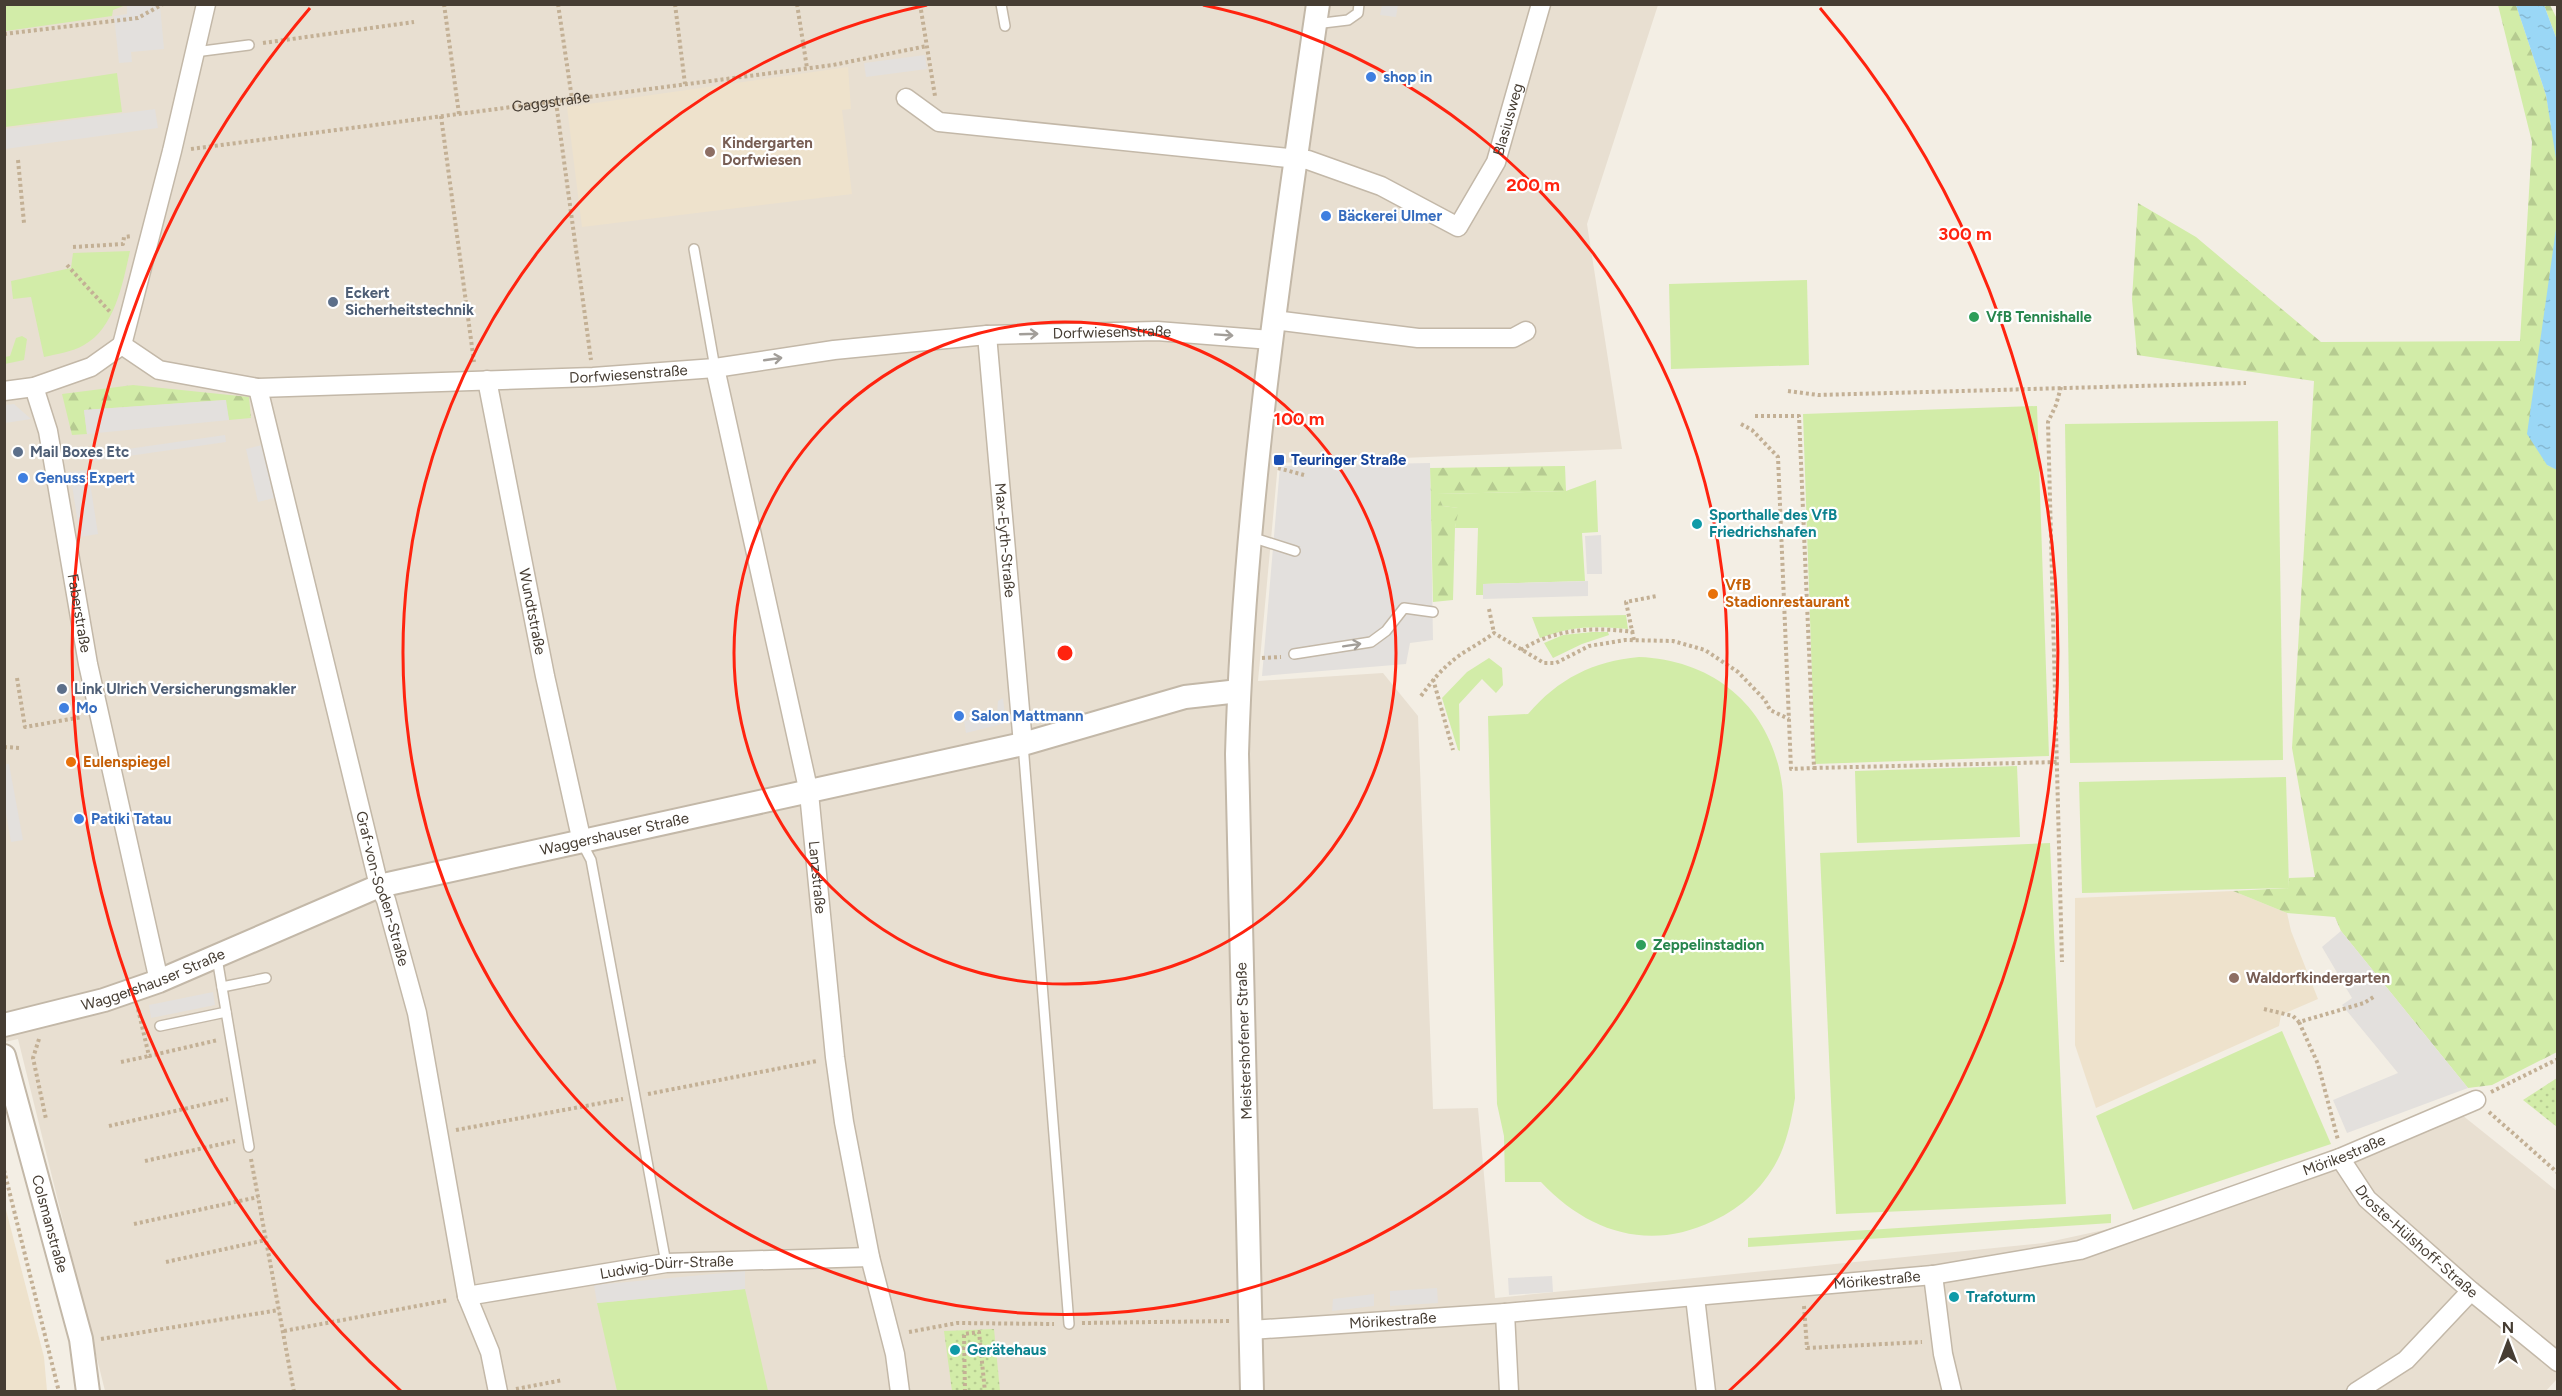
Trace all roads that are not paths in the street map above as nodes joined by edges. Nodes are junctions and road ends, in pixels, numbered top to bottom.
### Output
1 (206, 4) edge
2 (1002, 4) edge
3 (1359, 4) edge
4 (1541, 4) edge
5 (1316, 14) edge
6 (1005, 26) dead end
7 (249, 45) road end
8 (195, 52) junction
9 (906, 98) dead end
10 (1296, 158) junction
11 (694, 249) dead end
12 (1272, 330) junction
13 (1526, 331) dead end
14 (987, 335) junction
15 (122, 345) junction
16 (715, 368) junction
17 (482, 380) junction
18 (34, 387) junction
19 (258, 388) junction
20 (4, 391) edge
21 (1251, 537) junction
22 (1295, 551) dead end
23 (1433, 612) dead end
24 (1294, 654) road end
25 (1239, 692) junction
26 (1023, 744) junction
27 (809, 793) junction
28 (582, 842) junction
29 (379, 886) junction
30 (216, 955) junction
31 (266, 978) dead end
32 (159, 981) junction
33 (222, 987) junction
34 (226, 1012) junction
35 (4, 1025) edge
36 (160, 1026) dead end
37 (4, 1056) edge
38 (2476, 1100) road end
39 (248, 1143) road end
40 (2340, 1158) junction
41 (870, 1257) junction
42 (666, 1263) junction
43 (1933, 1275) junction
44 (2471, 1291) junction
45 (467, 1296) junction
46 (1695, 1297) junction
47 (1506, 1313) junction
48 (1069, 1324) dead end
49 (1251, 1330) junction
50 (2558, 1362) edge
51 (88, 1392) edge
52 (498, 1392) edge
53 (900, 1392) edge
54 (1252, 1392) edge
55 (1509, 1392) edge
56 (1706, 1392) edge
57 (1952, 1392) edge
58 (2356, 1392) edge

1 - 8 street
2 - 6 lane
3 - 5 lane
4 - 10 street, Blasiusweg
5 - 10 street
7 - 8 lane
8 - 15 street
9 - 10 street
10 - 12 street
11 - 16 lane
12 - 13 street, Dorfwiesenstraße
14 -> 12 street, Dorfwiesenstraße
12 - 21 street
16 -> 14 street, Dorfwiesenstraße
14 - 26 street, Max-Eyth-Straße
15 - 18 street
15 - 19 street, Dorfwiesenstraße
16 - 17 street, Dorfwiesenstraße
16 - 27 street, Lanzstraße
17 - 19 street, Dorfwiesenstraße
17 - 28 street, Wundtstraße
18 - 20 street
18 - 32 street, Faberstraße
19 - 29 street, Graf-von-Soden-Straße
21 - 22 lane
21 - 25 street
24 -> 23 lane
25 - 26 street, Waggershauser Straße
25 - 49 street, Meistershofener Straße
26 - 27 street, Waggershauser Straße
26 - 48 lane
27 - 28 street, Waggershauser Straße
27 - 41 street, Lanzstraße
28 - 29 street, Waggershauser Straße
28 - 42 lane
29 - 30 street, Waggershauser Straße
29 - 45 street, Graf-von-Soden-Straße
30 - 32 street, Waggershauser Straße
30 - 33 lane
31 - 33 lane
32 - 35 street, Waggershauser Straße
33 - 34 lane
34 - 36 lane
34 - 39 lane
37 - 51 street, Colsmanstraße
38 - 40 street, Mörikestraße
40 - 43 street, Mörikestraße
40 - 44 street, Droste-Hülshoff-Straße
41 - 42 street, Ludwig-Dürr-Straße
41 - 53 street, Lanzstraße
42 - 45 street, Ludwig-Dürr-Straße
43 - 46 street, Mörikestraße
43 - 57 street
44 - 50 street, Droste-Hülshoff-Straße
44 - 58 street
45 - 52 street, Graf-von-Soden-Straße
46 - 47 street, Mörikestraße
46 - 56 street
47 - 49 street, Mörikestraße
47 - 55 street
49 - 54 street, Meistershofener Straße

